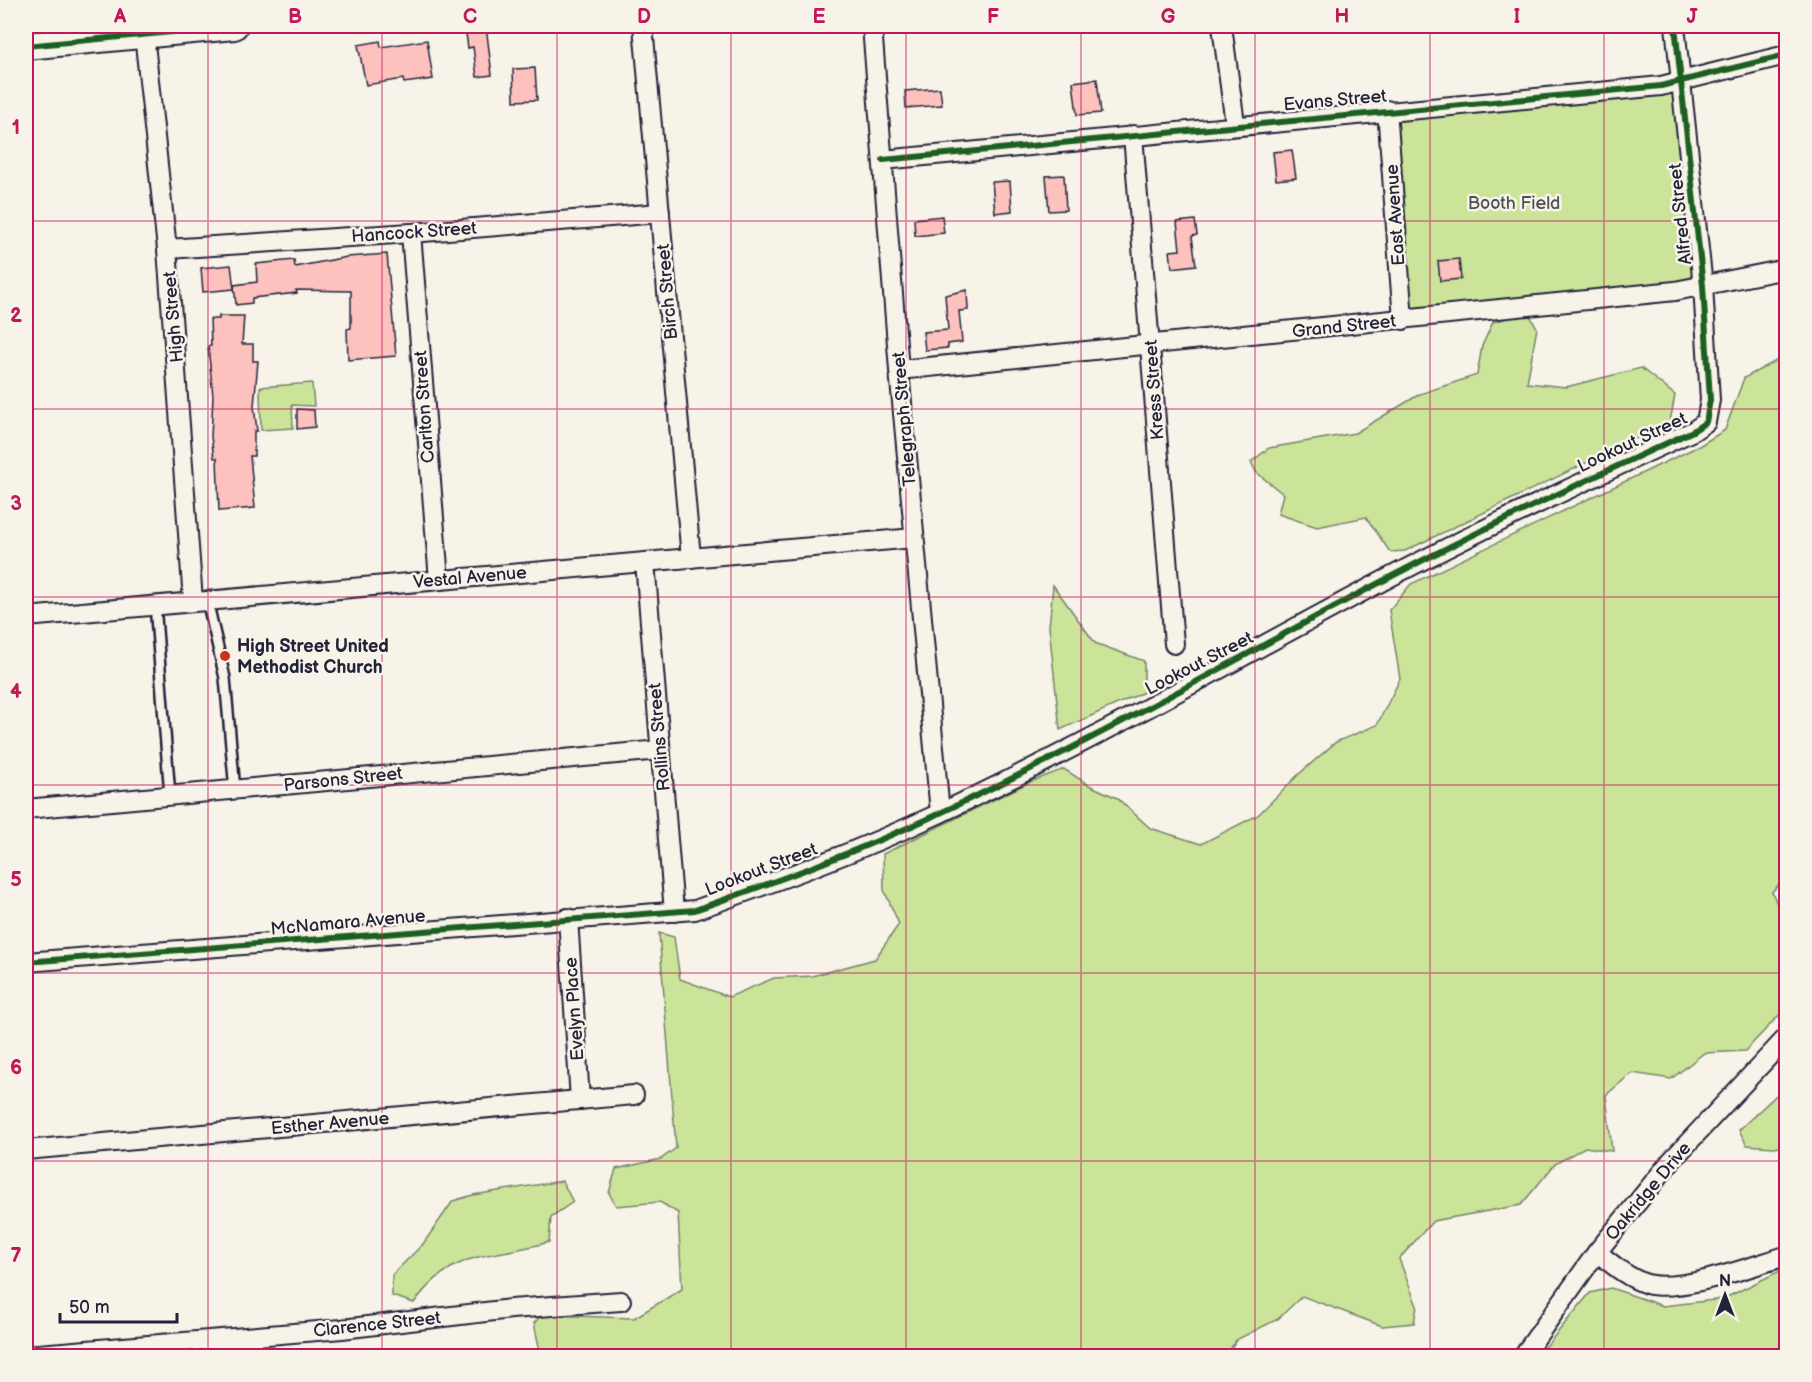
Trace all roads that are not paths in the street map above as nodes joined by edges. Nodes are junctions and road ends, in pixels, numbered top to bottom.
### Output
1 (234, 26) edge
2 (643, 26) edge
3 (872, 26) edge
4 (1222, 26) edge
5 (1675, 26) edge
6 (144, 34) junction
7 (26, 46) edge
8 (1786, 55) edge
9 (1681, 82) junction
10 (1387, 110) junction
11 (1235, 124) junction
12 (1133, 135) junction
13 (883, 160) junction
14 (660, 213) junction
15 (411, 233) junction
16 (167, 249) junction
17 (1786, 268) edge
18 (1702, 286) junction
19 (1402, 320) junction
20 (1150, 345) junction
21 (900, 370) junction
22 (1710, 400) joint
23 (915, 538) junction
24 (691, 558) junction
25 (645, 562) junction
26 (439, 580) junction
27 (200, 601) junction
28 (155, 604) junction
29 (26, 617) edge
30 (1174, 644) dead end
31 (660, 750) junction
32 (235, 791) junction
33 (170, 796) junction
34 (26, 809) edge
35 (940, 813) junction
36 (674, 912) junction
37 (567, 918) junction
38 (26, 962) edge
39 (1786, 1038) edge
40 (634, 1095) dead end
41 (580, 1100) junction
42 (26, 1150) edge
43 (1597, 1252) junction
44 (1786, 1257) edge
45 (621, 1301) dead end
46 (252, 1337) junction
47 (26, 1355) edge
48 (253, 1356) edge
49 (1522, 1356) edge

1 - 6 main road
2 - 14 street, Birch Street
3 - 13 street, Telegraph Street
4 - 11 street
5 - 9 street, Alfred Street
6 - 7 main road
6 - 16 street, High Street
8 - 9 street, Evans Street
9 - 10 street, Evans Street
9 - 18 street, Alfred Street
10 - 11 street, Evans Street
10 - 19 street, East Avenue
11 - 12 street, Evans Street
12 - 13 street, Evans Street
12 - 20 street, Kress Street
13 - 21 street, Telegraph Street
14 - 15 street, Hancock Street
14 - 24 street, Birch Street
15 - 16 street, Hancock Street
15 - 26 street, Carlton Street
16 - 27 street, High Street
17 - 18 street, Grand Street
18 - 19 street, Grand Street
18 - 22 street, Alfred Street
19 - 20 street, Grand Street
20 - 21 street, Grand Street
20 - 30 street, Kress Street
21 - 23 street, Telegraph Street
22 - 35 street, Lookout Street
23 - 24 street, Vestal Avenue
23 - 35 street, Telegraph Street
24 - 25 street, Vestal Avenue
25 - 26 street, Vestal Avenue
25 - 31 street, Rollins Street
26 - 27 street, Vestal Avenue
27 - 28 street, Vestal Avenue
27 - 32 lane
28 - 29 street, Vestal Avenue
28 - 33 lane
31 - 32 street, Parsons Street
31 - 36 street, Rollins Street
32 - 33 street, Parsons Street
33 - 34 street, Parsons Street
35 - 36 street, Lookout Street
36 - 37 street, McNamara Avenue
37 - 38 street, McNamara Avenue
37 - 41 street, Evelyn Place
39 - 43 street, Oakridge Drive
40 - 41 street, Esther Avenue
41 - 42 street, Esther Avenue
43 - 44 street
43 - 49 street, Oakridge Drive
45 - 46 street, Clarence Street
46 - 47 street, Clarence Street
46 - 48 street

